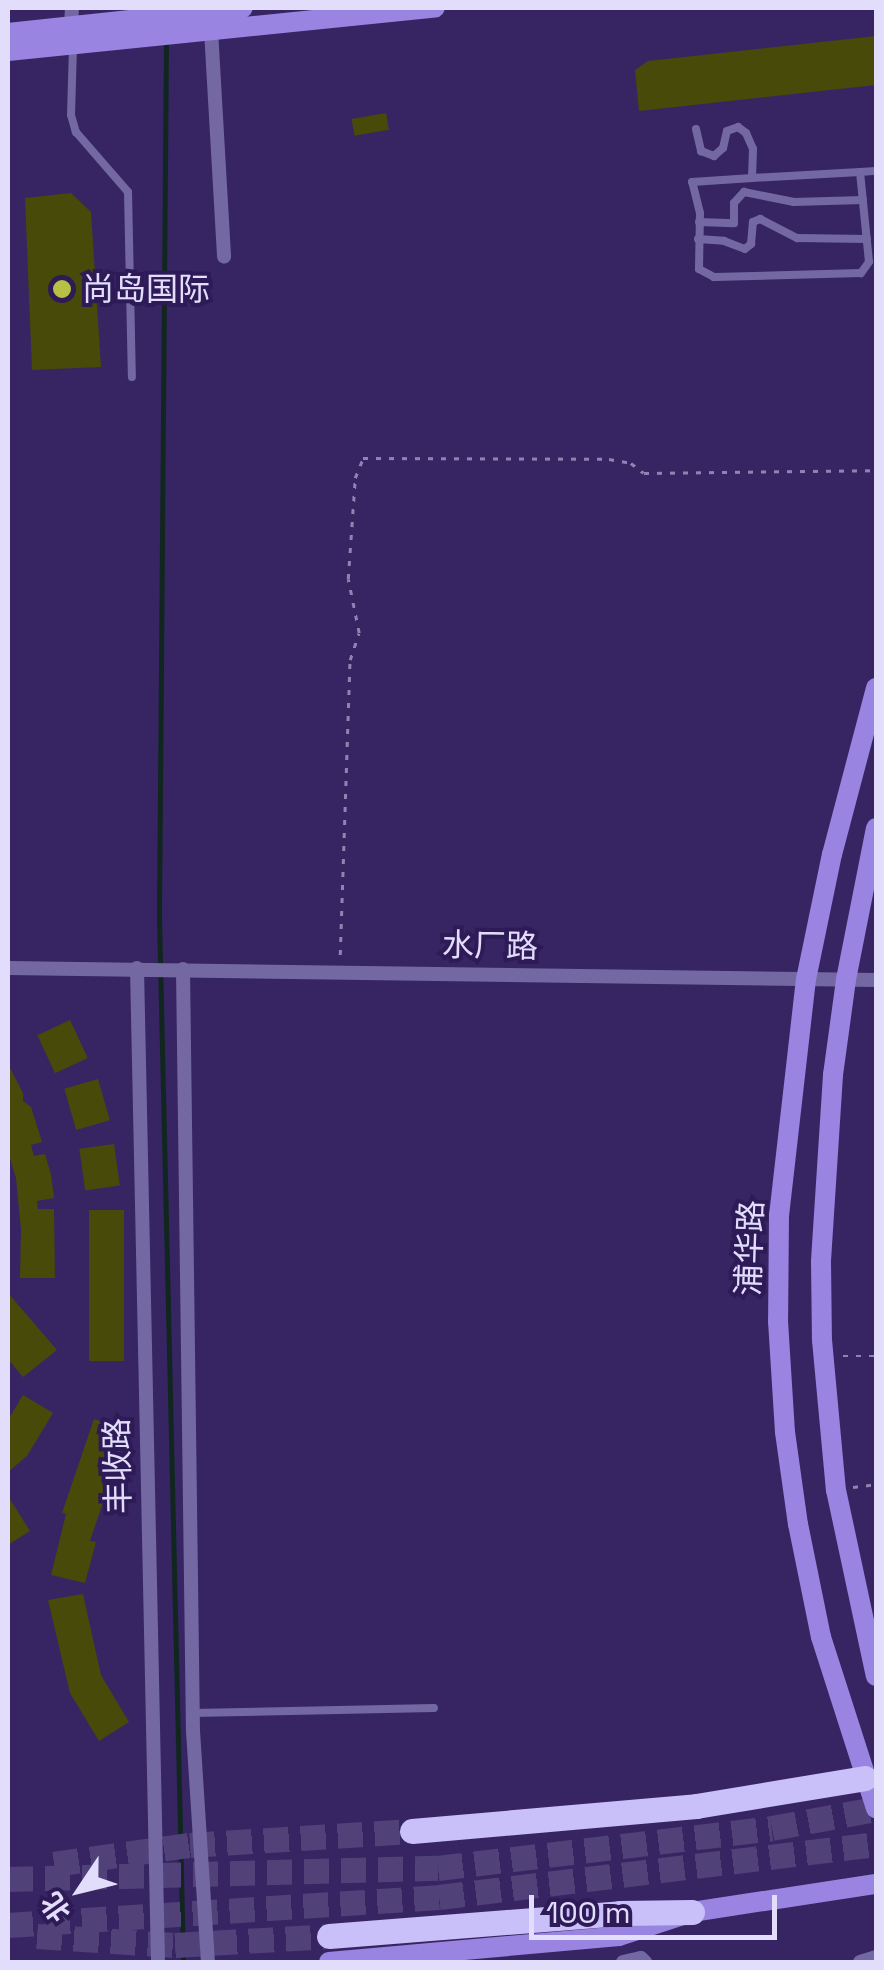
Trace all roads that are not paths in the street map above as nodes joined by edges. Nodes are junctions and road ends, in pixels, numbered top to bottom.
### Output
1 (243, 8) edge
2 (435, 8) edge
3 (209, 16) edge
4 (72, 26) edge
5 (8, 32) edge
6 (8, 51) edge
7 (696, 129) dead end
8 (860, 172) junction
9 (876, 172) edge
10 (752, 178) junction
11 (863, 200) junction
12 (699, 222) junction
13 (698, 239) junction
14 (867, 239) junction
15 (224, 257) dead end
16 (132, 377) dead end
17 (876, 688) edge
18 (876, 828) edge
19 (8, 968) edge
20 (144, 968) junction
21 (178, 969) junction
22 (806, 979) junction
23 (846, 980) junction
24 (876, 980) edge
25 (876, 1676) edge
26 (434, 1708) dead end
27 (192, 1714) junction
28 (871, 1776) edge
29 (876, 1808) edge
30 (412, 1831) tunnel mouth
31 (876, 1884) edge
32 (692, 1912) junction
33 (329, 1936) tunnel mouth
34 (876, 1957) edge
35 (158, 1962) edge
36 (208, 1962) edge
37 (329, 1962) tunnel mouth
38 (624, 1962) edge
39 (645, 1962) edge
40 (860, 1962) edge

1 - 3 main road
2 - 3 main road
3 - 4 main road
3 - 15 street
4 - 5 main road
4 - 6 main road
4 - 16 lane
7 - 10 lane
8 - 9 lane
8 - 10 lane
8 - 11 lane
10 - 12 lane
11 - 12 lane
11 - 14 lane
12 - 13 lane
13 - 14 lane
13 - 14 lane
17 - 22 main road, 浦华路
18 - 23 main road
19 - 20 street
20 - 21 street, 水厂路
20 - 35 street, 丰收路
21 - 22 street, 水厂路
21 - 27 street
22 - 23 street, 水厂路
22 - 28 main road, 浦华路
23 - 24 street
23 - 25 main road
26 - 27 lane
27 - 36 street
28 - 29 main road, 浦华路
28 - 30 highway
31 - 32 main road
32 - 33 highway
32 - 37 main road
34 - 40 street
38 - 39 street

